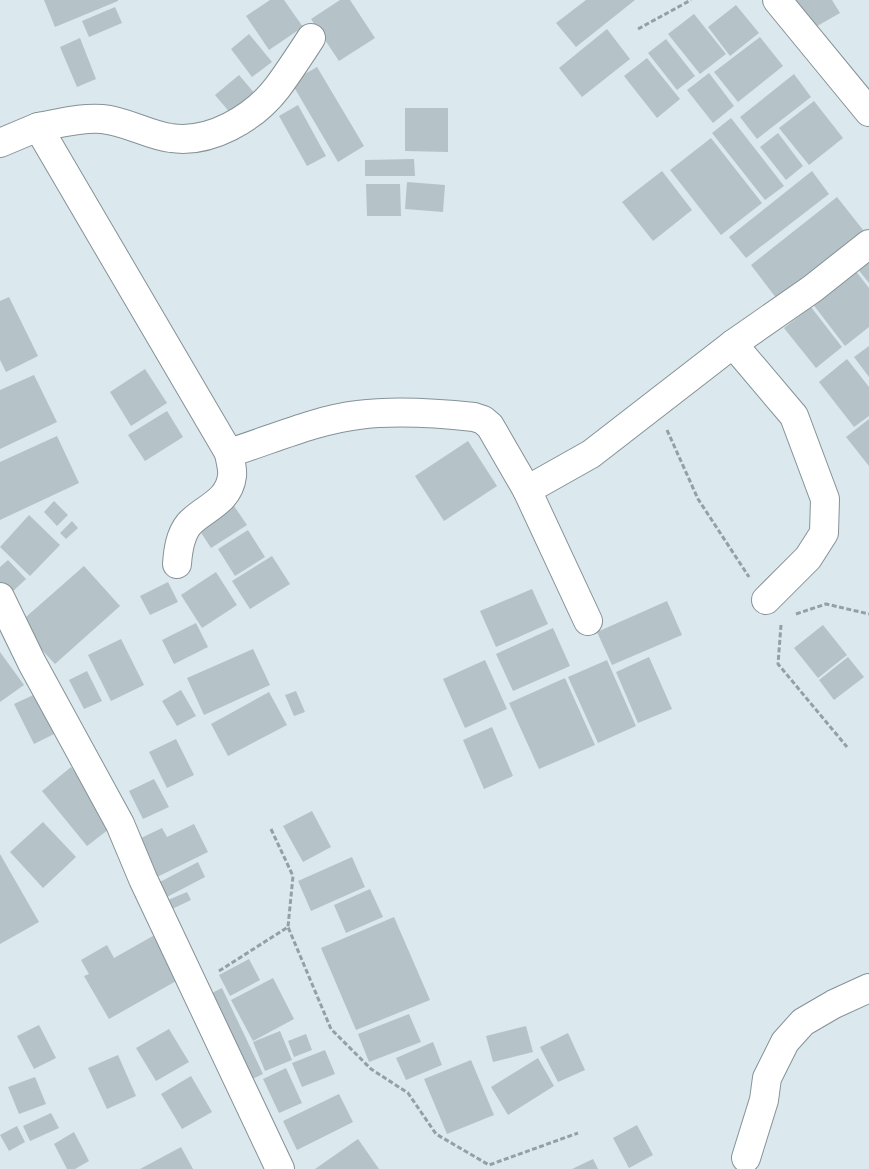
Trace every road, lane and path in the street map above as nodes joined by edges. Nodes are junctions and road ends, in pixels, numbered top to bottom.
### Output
1 (691, 0) edge
2 (776, 0) edge
3 (638, 29) dead end
4 (311, 38) dead end
5 (869, 112) edge
6 (38, 127) junction
7 (0, 143) edge
8 (869, 244) edge
9 (733, 344) junction
10 (656, 404) junction
11 (229, 453) junction
12 (527, 490) junction
13 (177, 564) dead end
14 (0, 597) edge
15 (774, 609) junction
16 (869, 614) edge
17 (588, 621) dead end
18 (847, 747) dead end
19 (271, 829) dead end
20 (288, 927) junction
21 (194, 988) junction
22 (869, 988) edge
23 (578, 1133) dead end
24 (746, 1158) dead end
25 (280, 1169) edge

1 - 3 path
2 - 5 street
4 - 6 street
6 - 7 street
6 - 11 street
8 - 9 street
9 - 10 street
9 - 15 street
10 - 12 street
10 - 15 path
11 - 12 street
11 - 13 street
12 - 17 street
14 - 21 street
15 - 16 path
15 - 18 path
19 - 20 path
20 - 21 path
20 - 23 path
21 - 25 street
22 - 24 street

